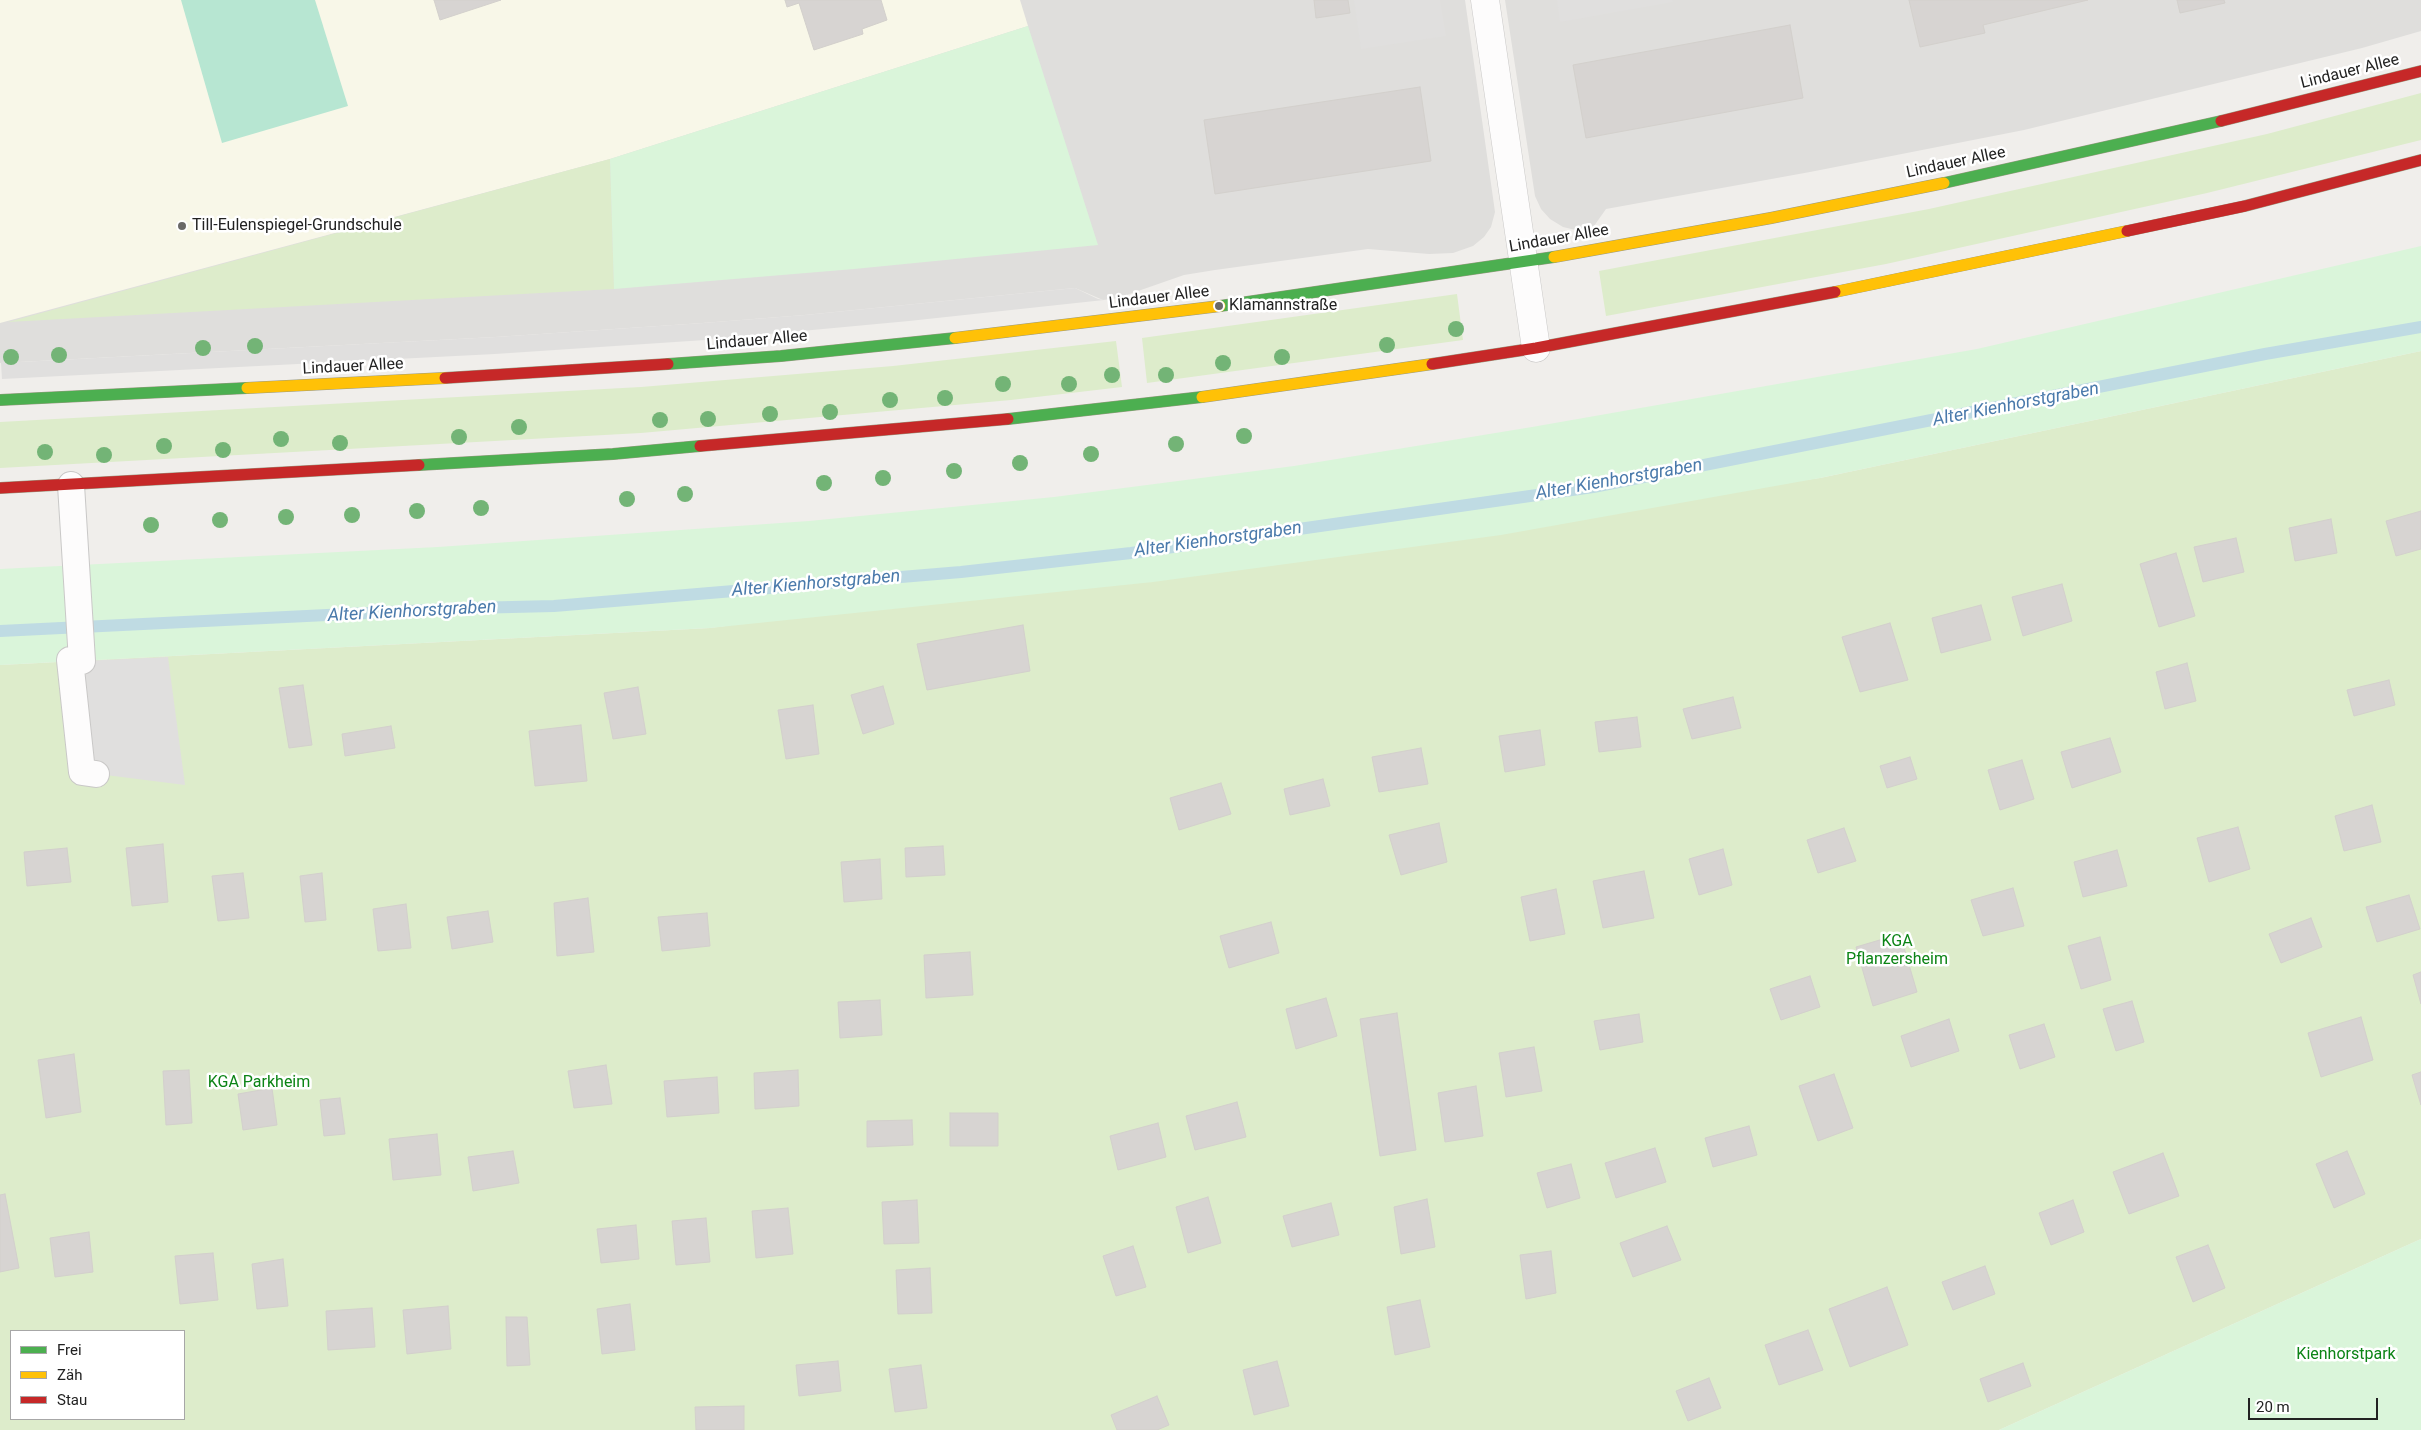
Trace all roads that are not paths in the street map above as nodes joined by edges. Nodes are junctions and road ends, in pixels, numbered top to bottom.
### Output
1 (1485, 0) edge
2 (2421, 70) edge
3 (2421, 160) edge
4 (1524, 262) junction
5 (1536, 348) junction
6 (0, 400) edge
7 (71, 485) junction
8 (0, 488) edge
9 (96, 774) dead end

1 - 4 street
2 - 4 main road, Lindauer Allee
3 - 5 main road
4 - 5 street
4 - 6 main road, Lindauer Allee
5 - 7 main road
7 - 8 main road
7 - 9 lane

